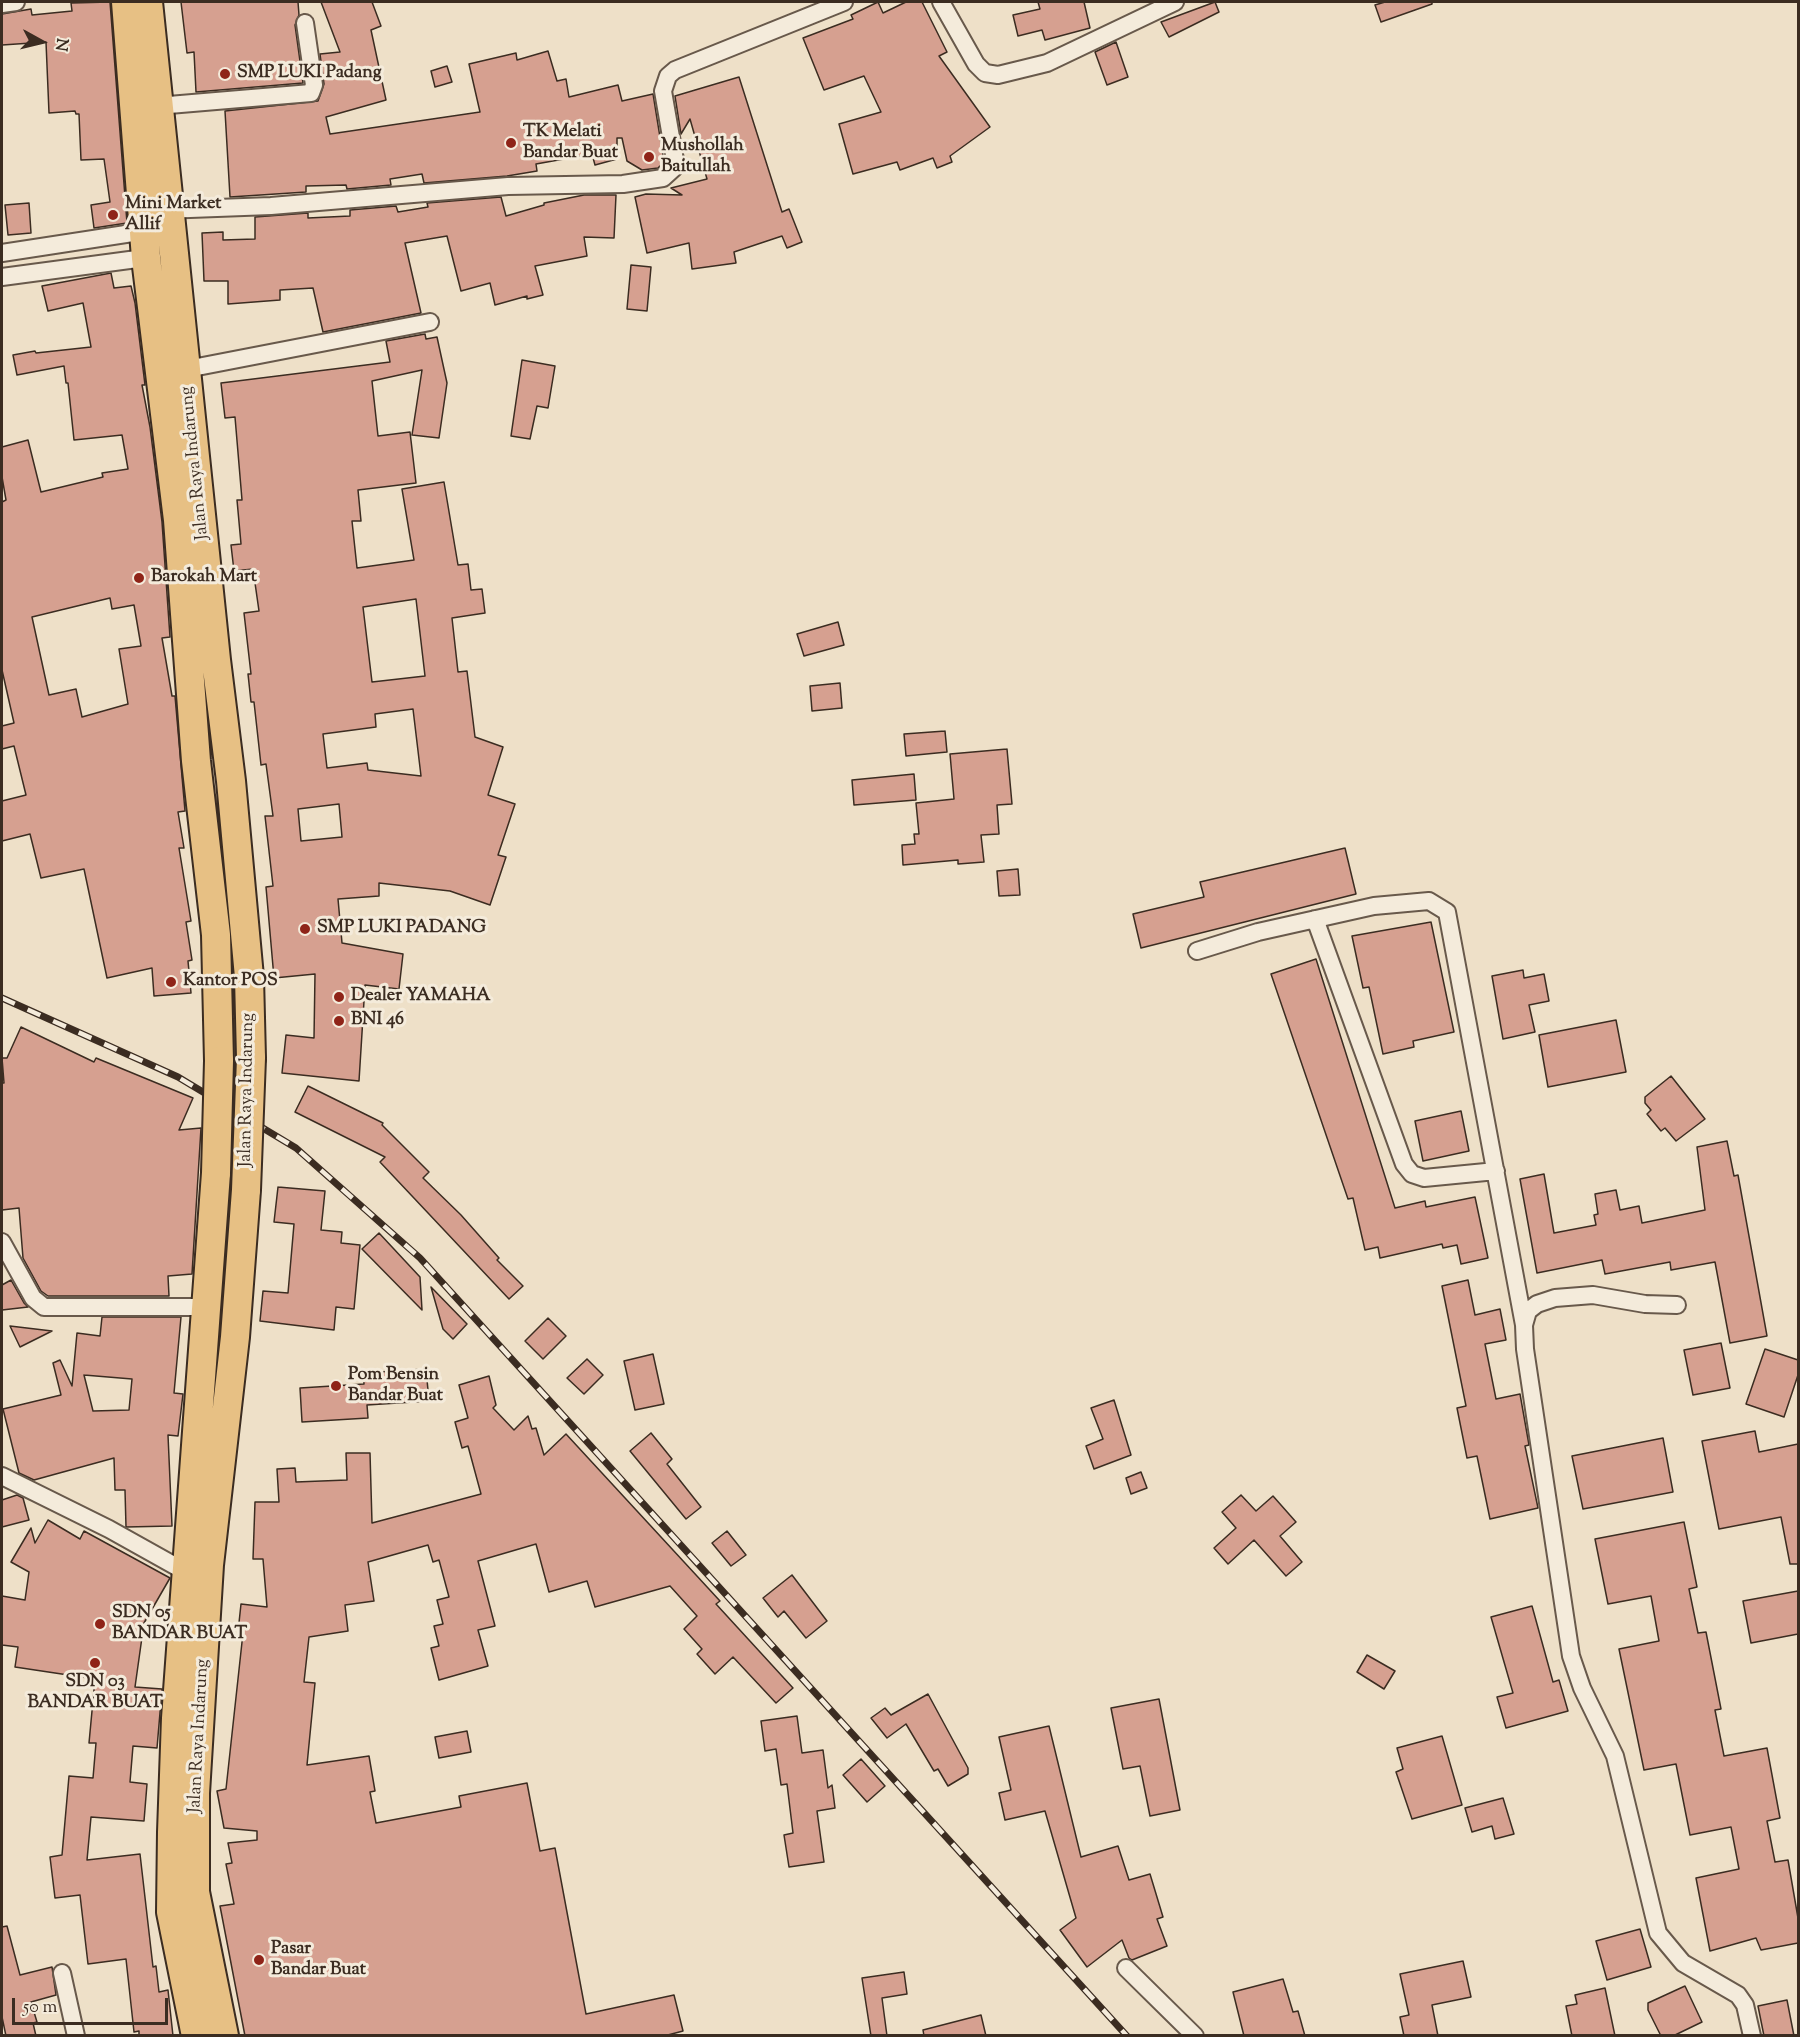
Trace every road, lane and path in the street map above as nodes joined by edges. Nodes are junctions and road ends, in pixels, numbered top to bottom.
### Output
1 (16, 2) edge
2 (126, 2) edge
3 (148, 2) edge
4 (844, 2) edge
5 (941, 2) edge
6 (1175, 2) edge
7 (2, 4) edge
8 (305, 23) dead end
9 (157, 105) junction
10 (161, 227) junction
11 (2, 253) edge
12 (146, 258) junction
13 (2, 277) edge
14 (430, 322) dead end
15 (187, 369) junction
16 (202, 663) junction
17 (1315, 919) junction
18 (1197, 951) dead end
19 (1496, 1172) junction
20 (2, 1242) edge
21 (207, 1275) junction
22 (240, 1277) junction
23 (1677, 1305) dead end
24 (206, 1307) junction
25 (1524, 1325) junction
26 (2, 1476) edge
27 (186, 1572) junction
28 (1126, 1968) dead end
29 (62, 1973) dead end
30 (76, 2036) edge
31 (196, 2036) edge
32 (224, 2036) edge
33 (1195, 2036) edge
34 (1752, 2036) edge

1 - 7 street
2 - 10 highway, Jalan Raya Indarung
3 - 9 highway, Jalan Raya Indarung
4 - 10 street
5 - 6 street
8 - 9 street
9 - 10 highway, Jalan Raya Indarung
10 - 11 street
10 - 12 highway, Jalan Raya Indarung
10 - 15 highway, Jalan Raya Indarung
12 - 13 street
12 - 16 highway, Jalan Raya Indarung
14 - 15 street
15 - 16 highway, Jalan Raya Indarung
16 - 21 highway, Jalan Raya Indarung, bridge
16 - 22 highway, Jalan Raya Indarung, bridge
17 - 18 street
17 - 19 street
17 - 19 street
19 - 25 street
20 - 24 street
21 - 22 highway
21 - 24 highway, Jalan Raya Indarung
22 - 32 highway, Jalan Raya Indarung
23 - 25 street
24 - 27 highway, Jalan Raya Indarung
25 - 34 street
26 - 27 street
27 - 31 highway, Jalan Raya Indarung
28 - 33 street
29 - 30 street

